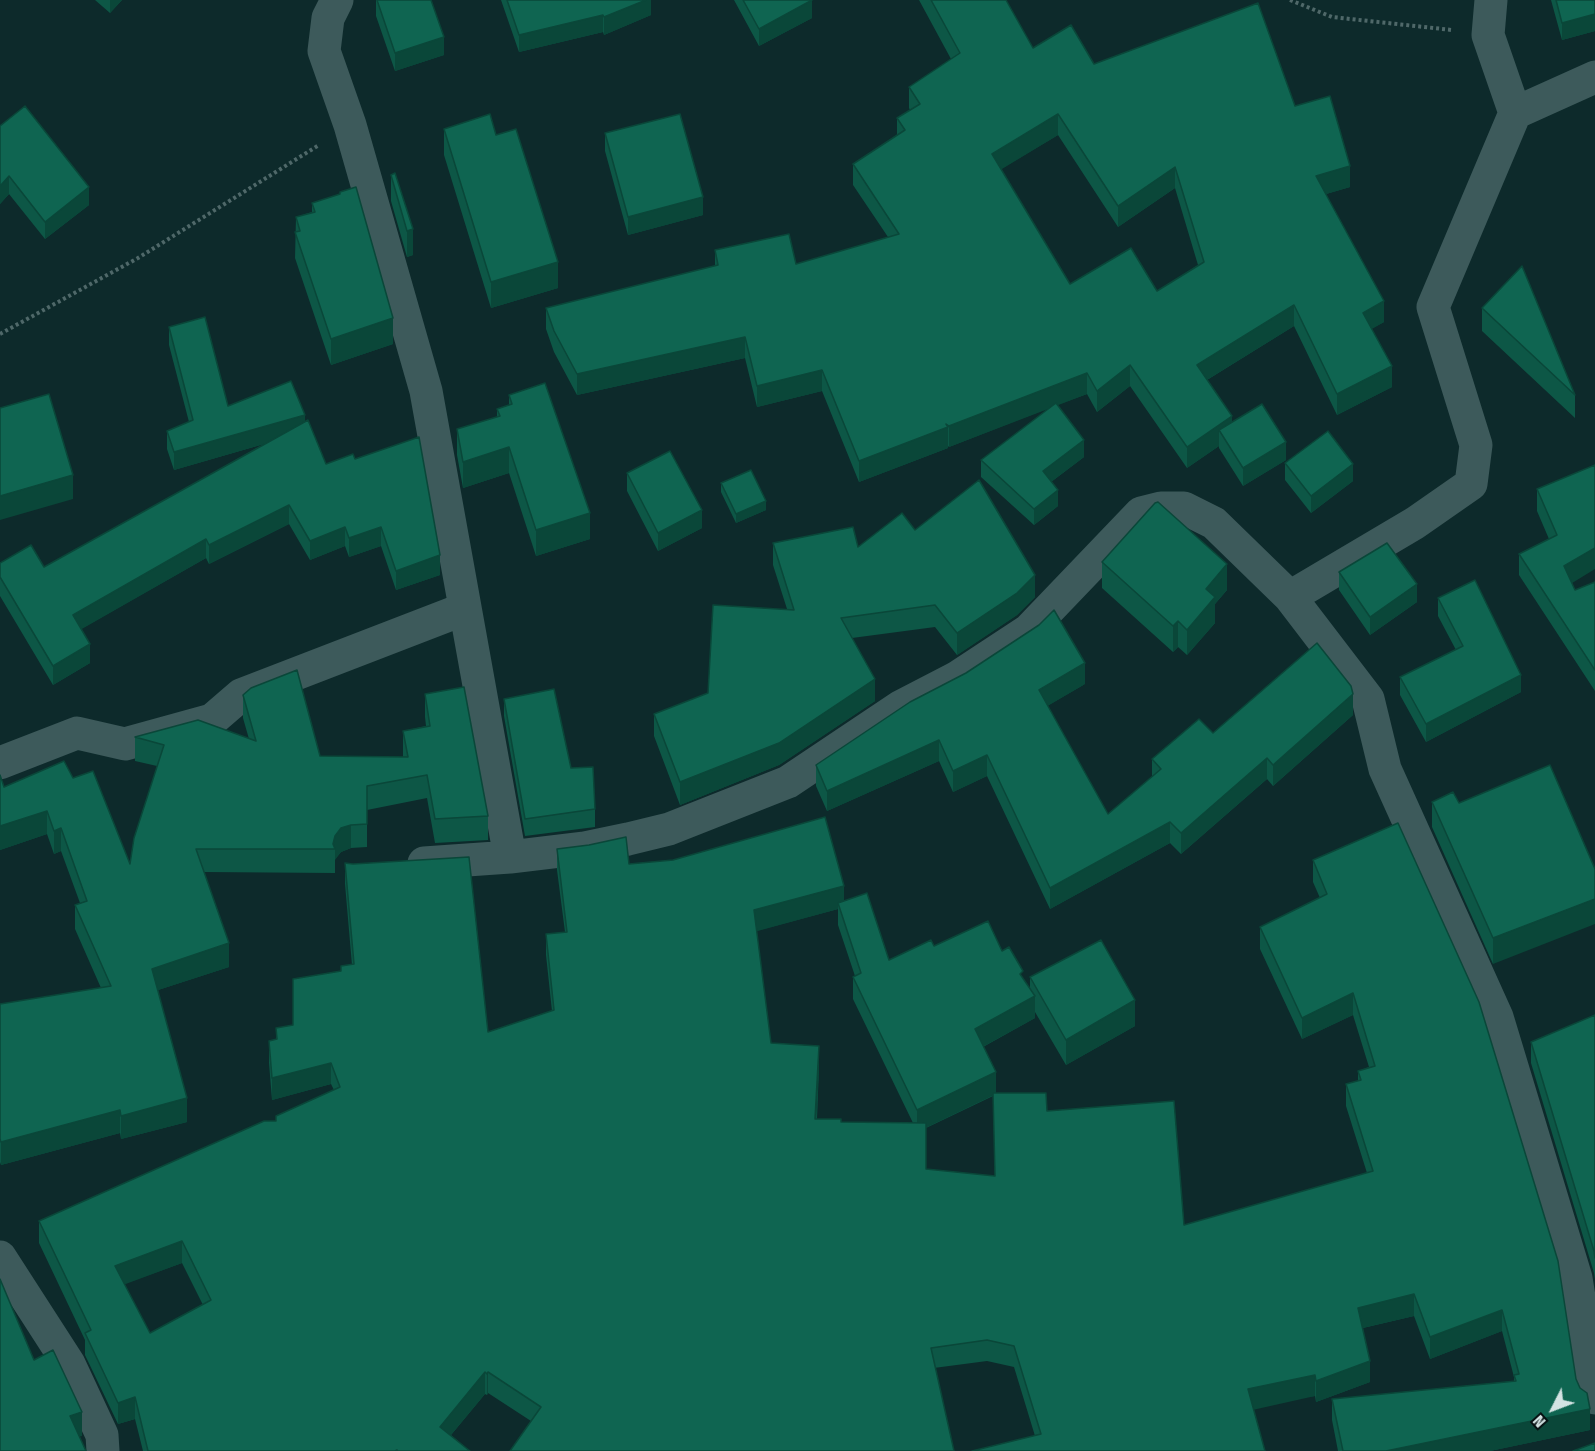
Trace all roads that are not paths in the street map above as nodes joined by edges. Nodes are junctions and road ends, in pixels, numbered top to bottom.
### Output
1 (337, 0) edge
2 (1491, 0) edge
3 (1595, 77) edge
4 (1515, 113) junction
5 (1290, 597) junction
6 (464, 609) junction
7 (0, 763) edge
8 (510, 857) junction
9 (397, 864) edge
10 (0, 1257) edge
11 (1595, 1398) edge
12 (103, 1451) edge

1 - 6 street
2 - 4 street
3 - 4 street
4 - 5 street
5 - 8 street
5 - 11 street
6 - 7 street
6 - 8 street
8 - 9 street
10 - 12 street

